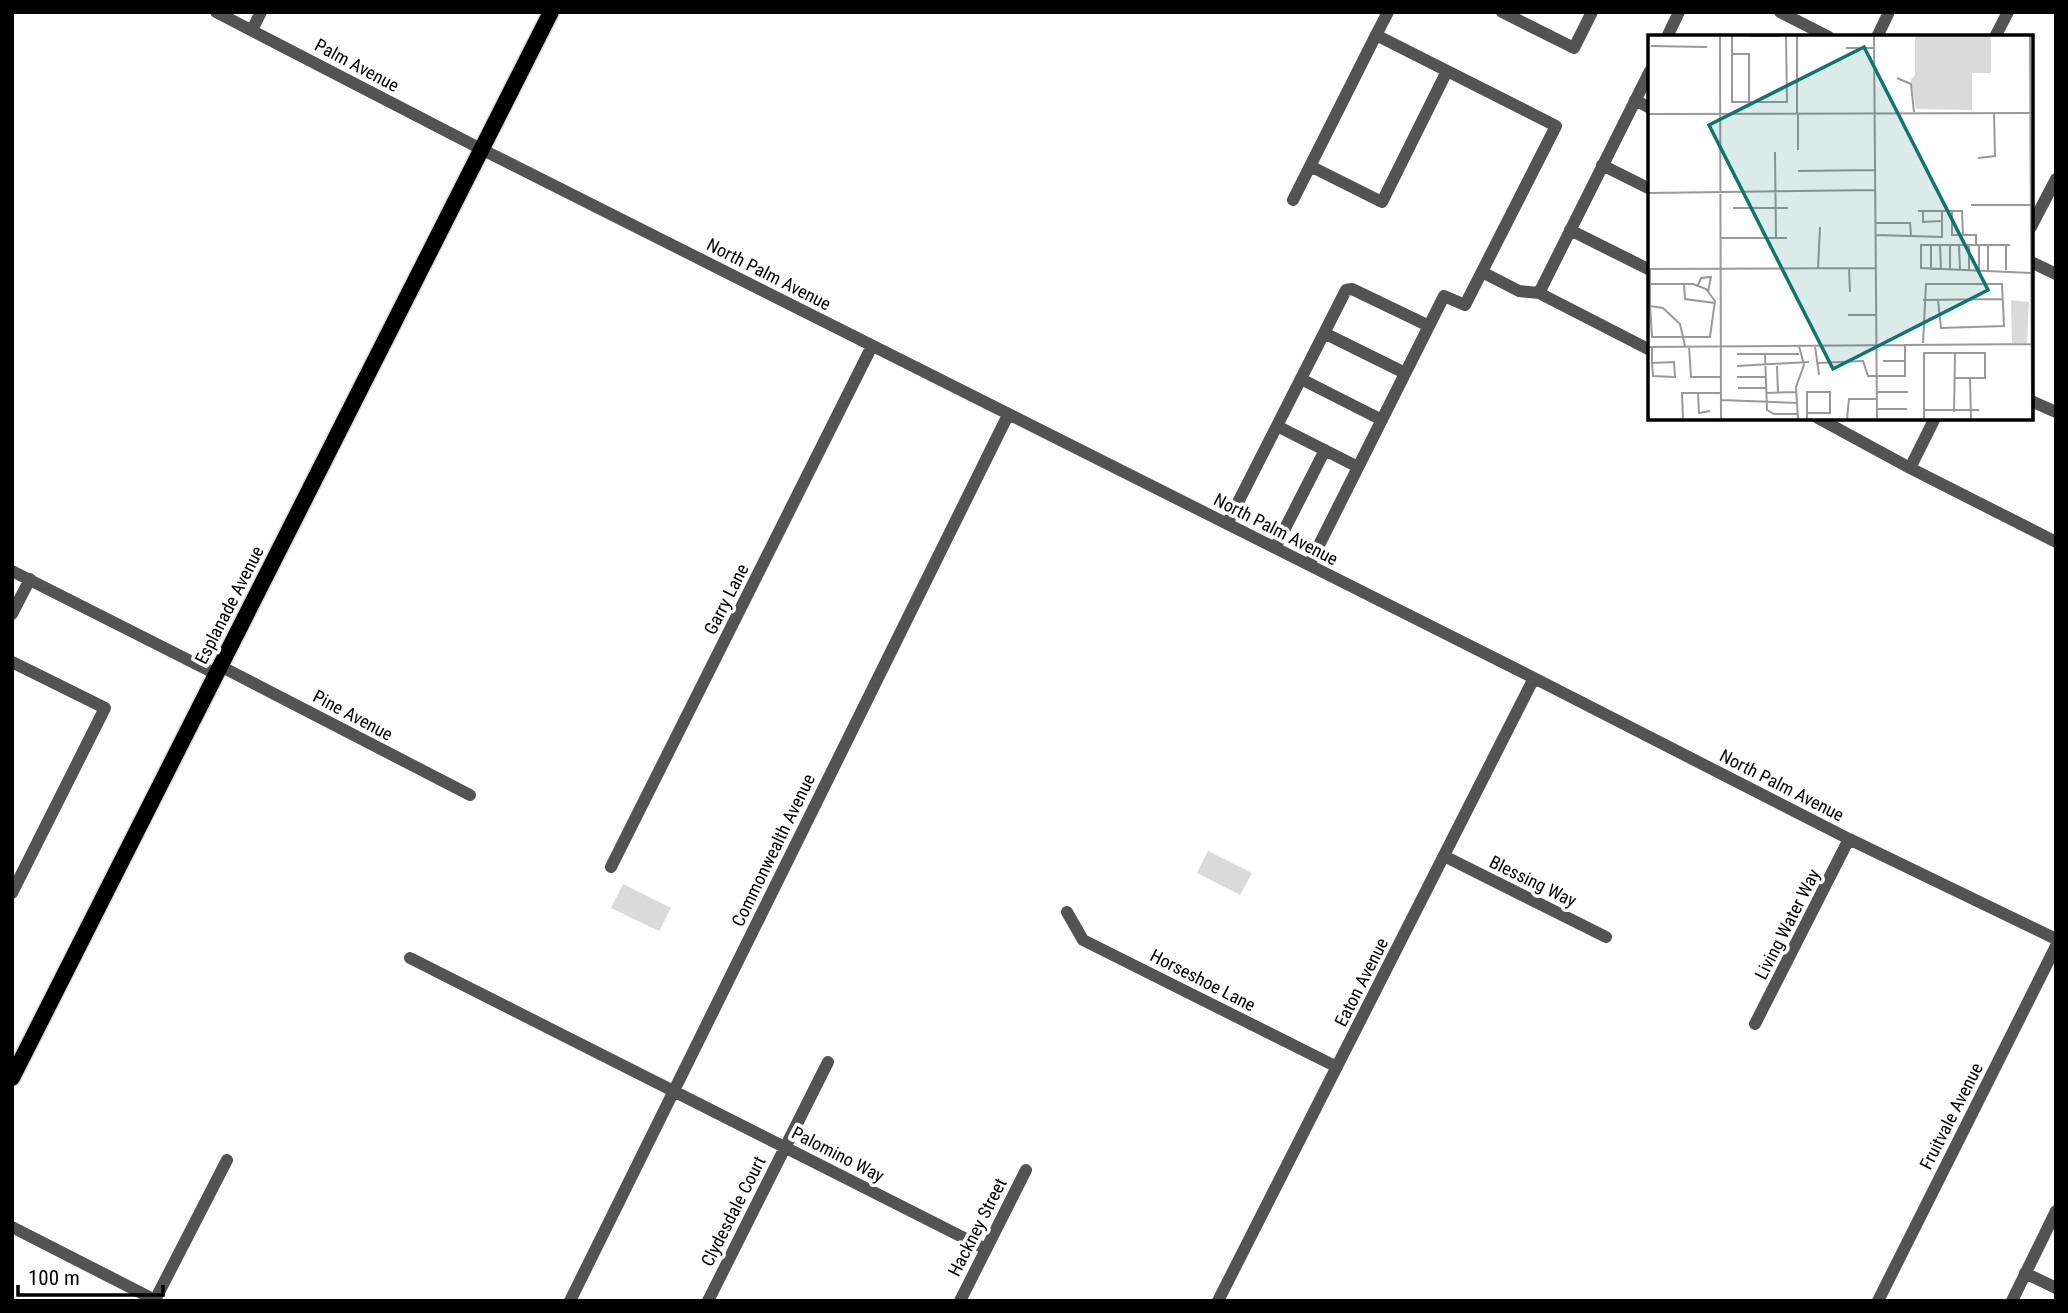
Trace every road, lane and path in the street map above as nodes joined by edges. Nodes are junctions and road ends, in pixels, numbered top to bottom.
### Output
1 (216, 12) edge
2 (261, 12) edge
3 (551, 12) edge
4 (1388, 12) edge
5 (1502, 12) edge
6 (1592, 12) edge
7 (1679, 12) edge
8 (1780, 12) edge
9 (1889, 12) edge
10 (2008, 12) edge
11 (252, 30) junction
12 (1376, 35) junction
13 (1668, 35) edge
14 (1825, 35) edge
15 (1878, 35) edge
16 (1996, 35) edge
17 (1447, 71) junction
18 (1648, 75) edge
19 (1635, 100) junction
20 (1648, 107) edge
21 (481, 149) junction
22 (1602, 165) junction
23 (1310, 166) junction
24 (2056, 179) edge
25 (1648, 188) edge
26 (1293, 200) dead end
27 (2033, 223) edge
28 (1570, 230) junction
29 (2033, 263) edge
30 (1648, 269) edge
31 (1482, 272) junction
32 (2056, 274) edge
33 (1539, 293) junction
34 (1429, 326) junction
35 (1324, 333) junction
36 (872, 346) junction
37 (1648, 349) edge
38 (1405, 373) junction
39 (1301, 379) junction
40 (2033, 402) edge
41 (2056, 412) edge
42 (1008, 415) junction
43 (1382, 420) junction
44 (1822, 420) edge
45 (1934, 420) edge
46 (1277, 426) junction
47 (1325, 450) junction
48 (1359, 467) junction
49 (1910, 468) junction
50 (1227, 524) junction
51 (2056, 542) edge
52 (1275, 548) junction
53 (1309, 565) junction
54 (12, 571) edge
55 (30, 579) junction
56 (12, 614) edge
57 (12, 662) edge
58 (218, 670) junction
59 (1534, 678) junction
60 (470, 795) dead end
61 (1849, 839) junction
62 (1444, 856) junction
63 (611, 867) dead end
64 (12, 893) edge
65 (1067, 912) dead end
66 (1606, 937) dead end
67 (2056, 939) edge
68 (2056, 946) edge
69 (410, 958) dead end
70 (1755, 1024) dead end
71 (828, 1062) dead end
72 (1337, 1067) junction
73 (12, 1078) edge
74 (674, 1090) junction
75 (785, 1147) junction
76 (227, 1160) dead end
77 (1026, 1170) dead end
78 (2056, 1211) edge
79 (12, 1227) edge
80 (986, 1249) junction
81 (2025, 1273) junction
82 (2056, 1288) edge
83 (156, 1300) edge
84 (570, 1301) edge
85 (708, 1301) edge
86 (960, 1301) edge
87 (1218, 1301) edge
88 (1878, 1301) edge
89 (2012, 1301) edge

1 - 11 street, Palm Avenue
2 - 11 street
3 - 21 main road, Esplanade Avenue
4 - 12 street
5 - 6 street
7 - 13 street
8 - 14 street
9 - 15 street
10 - 16 street
11 - 21 street, Palm Avenue
12 - 17 street
12 - 23 street
17 - 23 street
17 - 31 street
18 - 19 street
19 - 20 street
19 - 22 street
21 - 36 street, North Palm Avenue
21 - 58 main road, Esplanade Avenue
22 - 25 street
22 - 28 street
23 - 26 street
24 - 27 street
28 - 30 street
28 - 33 street
29 - 32 street
31 - 33 street
31 - 34 street
33 - 37 street
34 - 35 street
34 - 38 street
35 - 38 street
35 - 39 street
36 - 42 street, North Palm Avenue
36 - 63 street, Garry Lane
38 - 43 street
39 - 43 street
39 - 46 street
40 - 41 street
42 - 50 street, North Palm Avenue
42 - 74 street, Commonwealth Avenue
43 - 48 street
44 - 49 street
45 - 49 street
46 - 47 street
46 - 50 street
47 - 48 street
47 - 52 street
48 - 53 street
49 - 51 street
50 - 52 street, North Palm Avenue
52 - 53 street, North Palm Avenue
53 - 59 street, North Palm Avenue
54 - 55 street, Pine Avenue
55 - 56 street
55 - 58 street, Pine Avenue
57 - 64 street
58 - 60 street, Pine Avenue
58 - 73 main road, Esplanade Avenue
59 - 61 street, North Palm Avenue
59 - 62 street, Eaton Avenue
61 - 67 street, North Palm Avenue
61 - 70 street, Living Water Way
62 - 66 street, Blessing Way
62 - 72 street, Eaton Avenue
65 - 72 street, Horseshoe Lane
68 - 88 street, Fruitvale Avenue
69 - 74 street, Palomino Way
71 - 75 street, Clydesdale Court
72 - 87 street, Eaton Avenue
74 - 75 street, Palomino Way
74 - 84 street, Commonwealth Avenue
75 - 80 street, Palomino Way
75 - 85 street, Clydesdale Court
76 - 83 street
77 - 80 street, Hackney Street
78 - 81 street
79 - 83 street
80 - 86 street, Hackney Street
81 - 82 street
81 - 89 street

